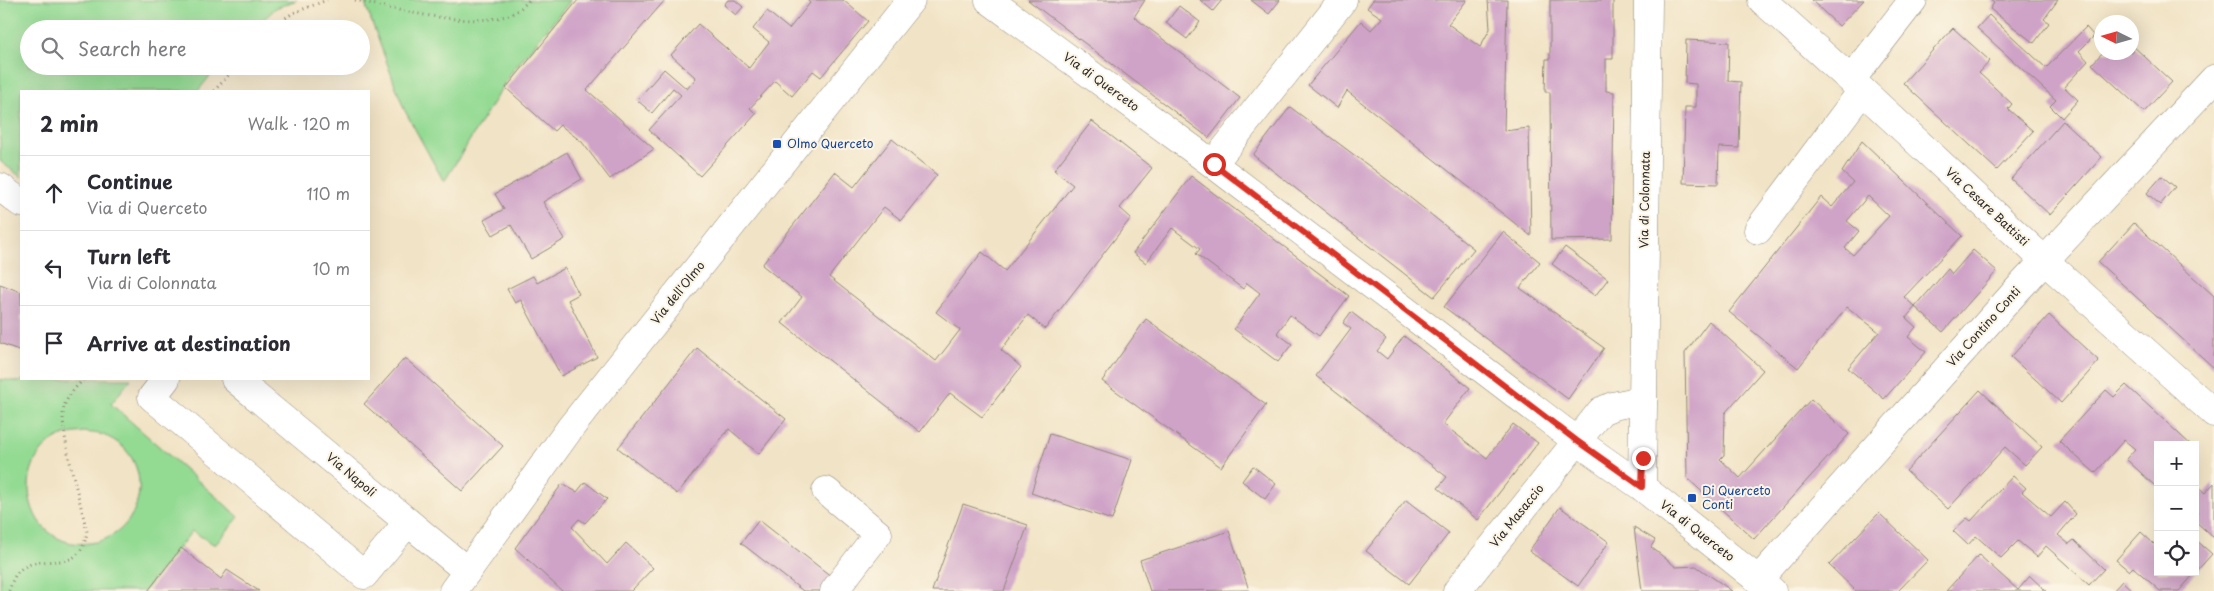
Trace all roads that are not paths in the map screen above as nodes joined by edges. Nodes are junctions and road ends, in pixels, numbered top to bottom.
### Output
1 (911, 0) edge
2 (989, 0) edge
3 (1343, 0) edge
4 (1648, 0) edge
5 (1762, 0) edge
6 (1914, 0) edge
7 (2214, 79) edge
8 (1857, 85) junction
9 (1214, 164) junction
10 (0, 187) edge
11 (20, 202) edge
12 (1758, 230) dead end
13 (2045, 261) junction
14 (165, 380) edge
15 (236, 380) edge
16 (1642, 400) junction
17 (2214, 413) edge
18 (1577, 441) junction
19 (1642, 487) junction
20 (826, 492) dead end
21 (408, 522) junction
22 (460, 581) edge
23 (1765, 585) edge
24 (834, 591) edge
25 (1457, 591) edge

1 - 22 street, Via dell'Olmo
2 - 9 street, Via di Querceto
3 - 9 street
4 - 16 street, Via di Colonnata
5 - 8 street, Via Cesare Battisti
6 - 8 street
7 - 13 street, Via Contino Conti
8 - 12 street
8 - 13 street, Via Cesare Battisti
9 - 18 street, Via di Querceto
10 - 11 street
13 - 17 street, Via Cesare Battisti
13 - 23 street, Via Contino Conti
14 - 21 street
15 - 21 street, Via Napoli
16 - 18 street
16 - 19 street, Via di Colonnata
18 - 19 street, Via di Querceto
18 - 25 street, Via Masaccio
19 - 23 street, Via di Querceto
20 - 24 street
21 - 22 street, Via Napoli

